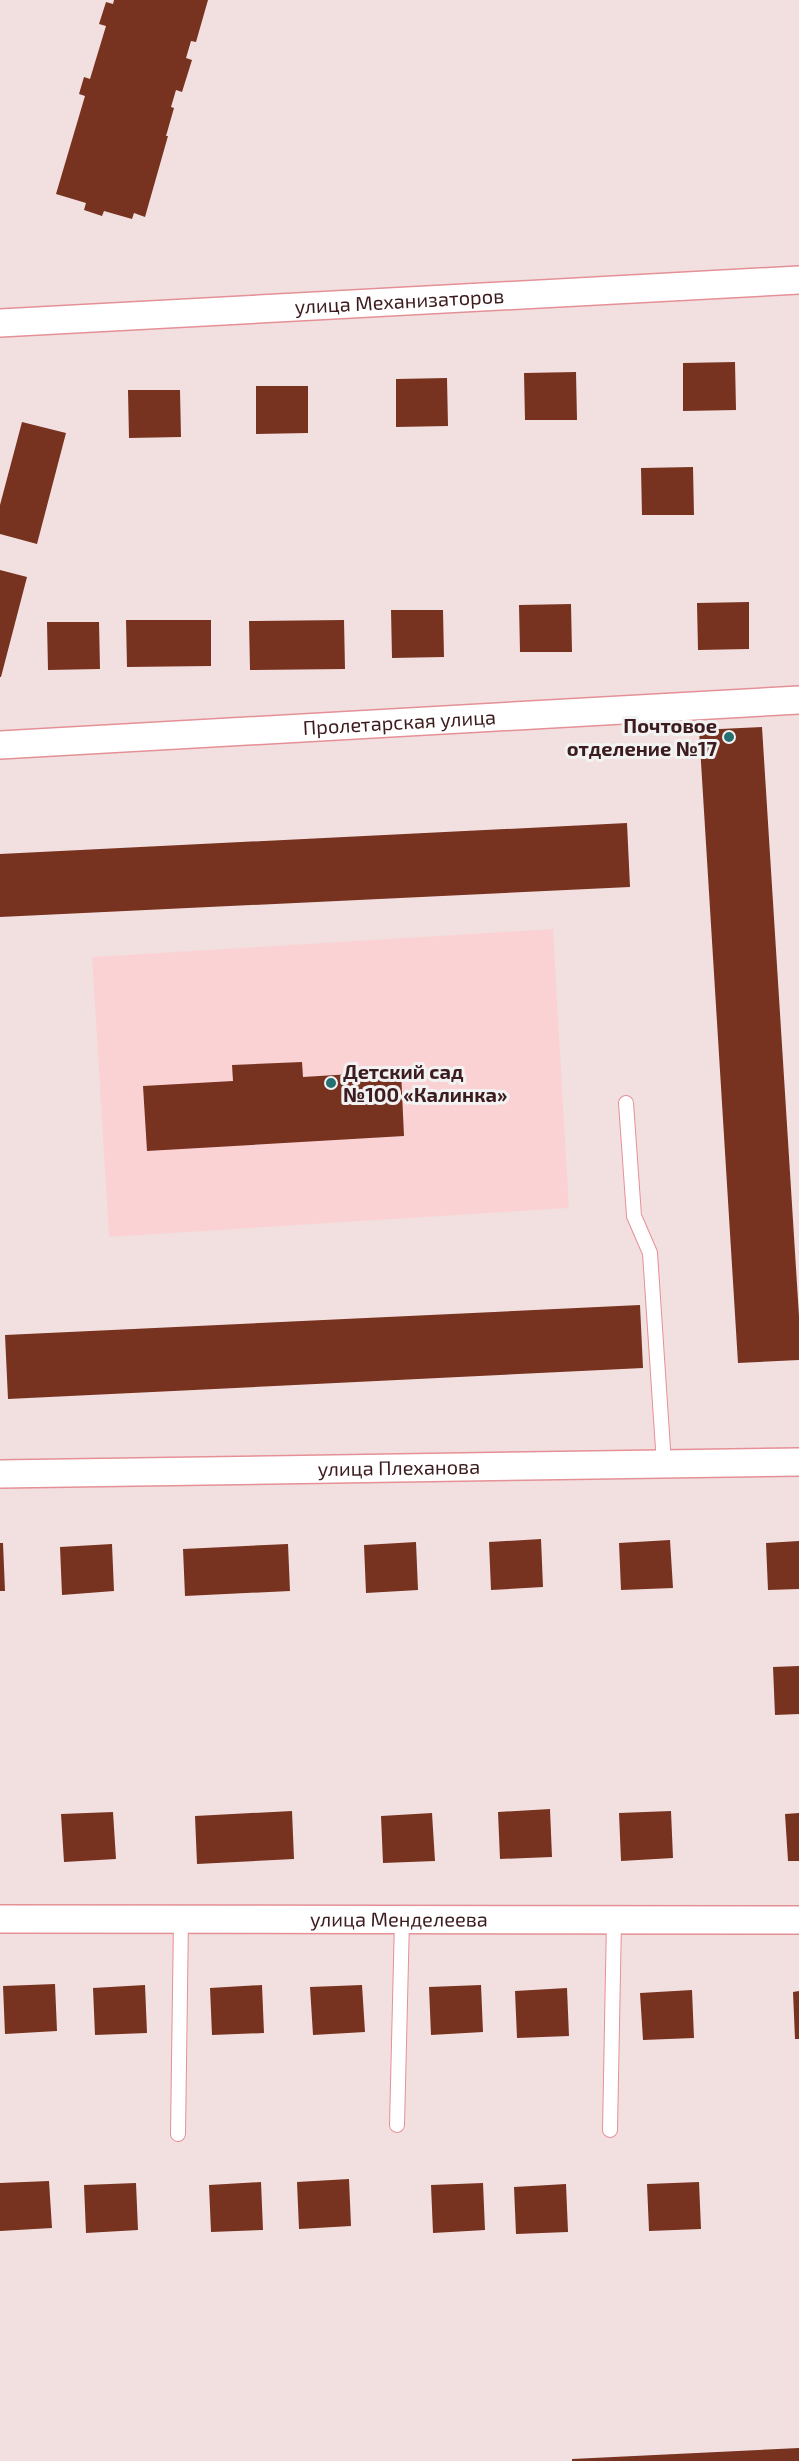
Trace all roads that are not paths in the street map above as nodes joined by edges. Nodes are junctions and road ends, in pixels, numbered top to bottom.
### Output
1 (799, 280) edge
2 (0, 323) edge
3 (799, 700) edge
4 (0, 746) edge
5 (626, 1103) dead end
6 (799, 1462) edge
7 (664, 1464) junction
8 (0, 1474) edge
9 (0, 1919) edge
10 (182, 1919) junction
11 (402, 1920) junction
12 (614, 1920) junction
13 (799, 1920) edge
14 (397, 2125) dead end
15 (610, 2130) dead end
16 (178, 2134) dead end

1 - 2 street, улица Механизаторов
3 - 4 street, Пролетарская улица
5 - 7 lane
6 - 7 street, улица Плеханова
7 - 8 street, улица Плеханова
9 - 10 street, улица Менделеева
10 - 11 street, улица Менделеева
10 - 16 lane
11 - 12 street, улица Менделеева
11 - 14 lane
12 - 13 street, улица Менделеева
12 - 15 lane

